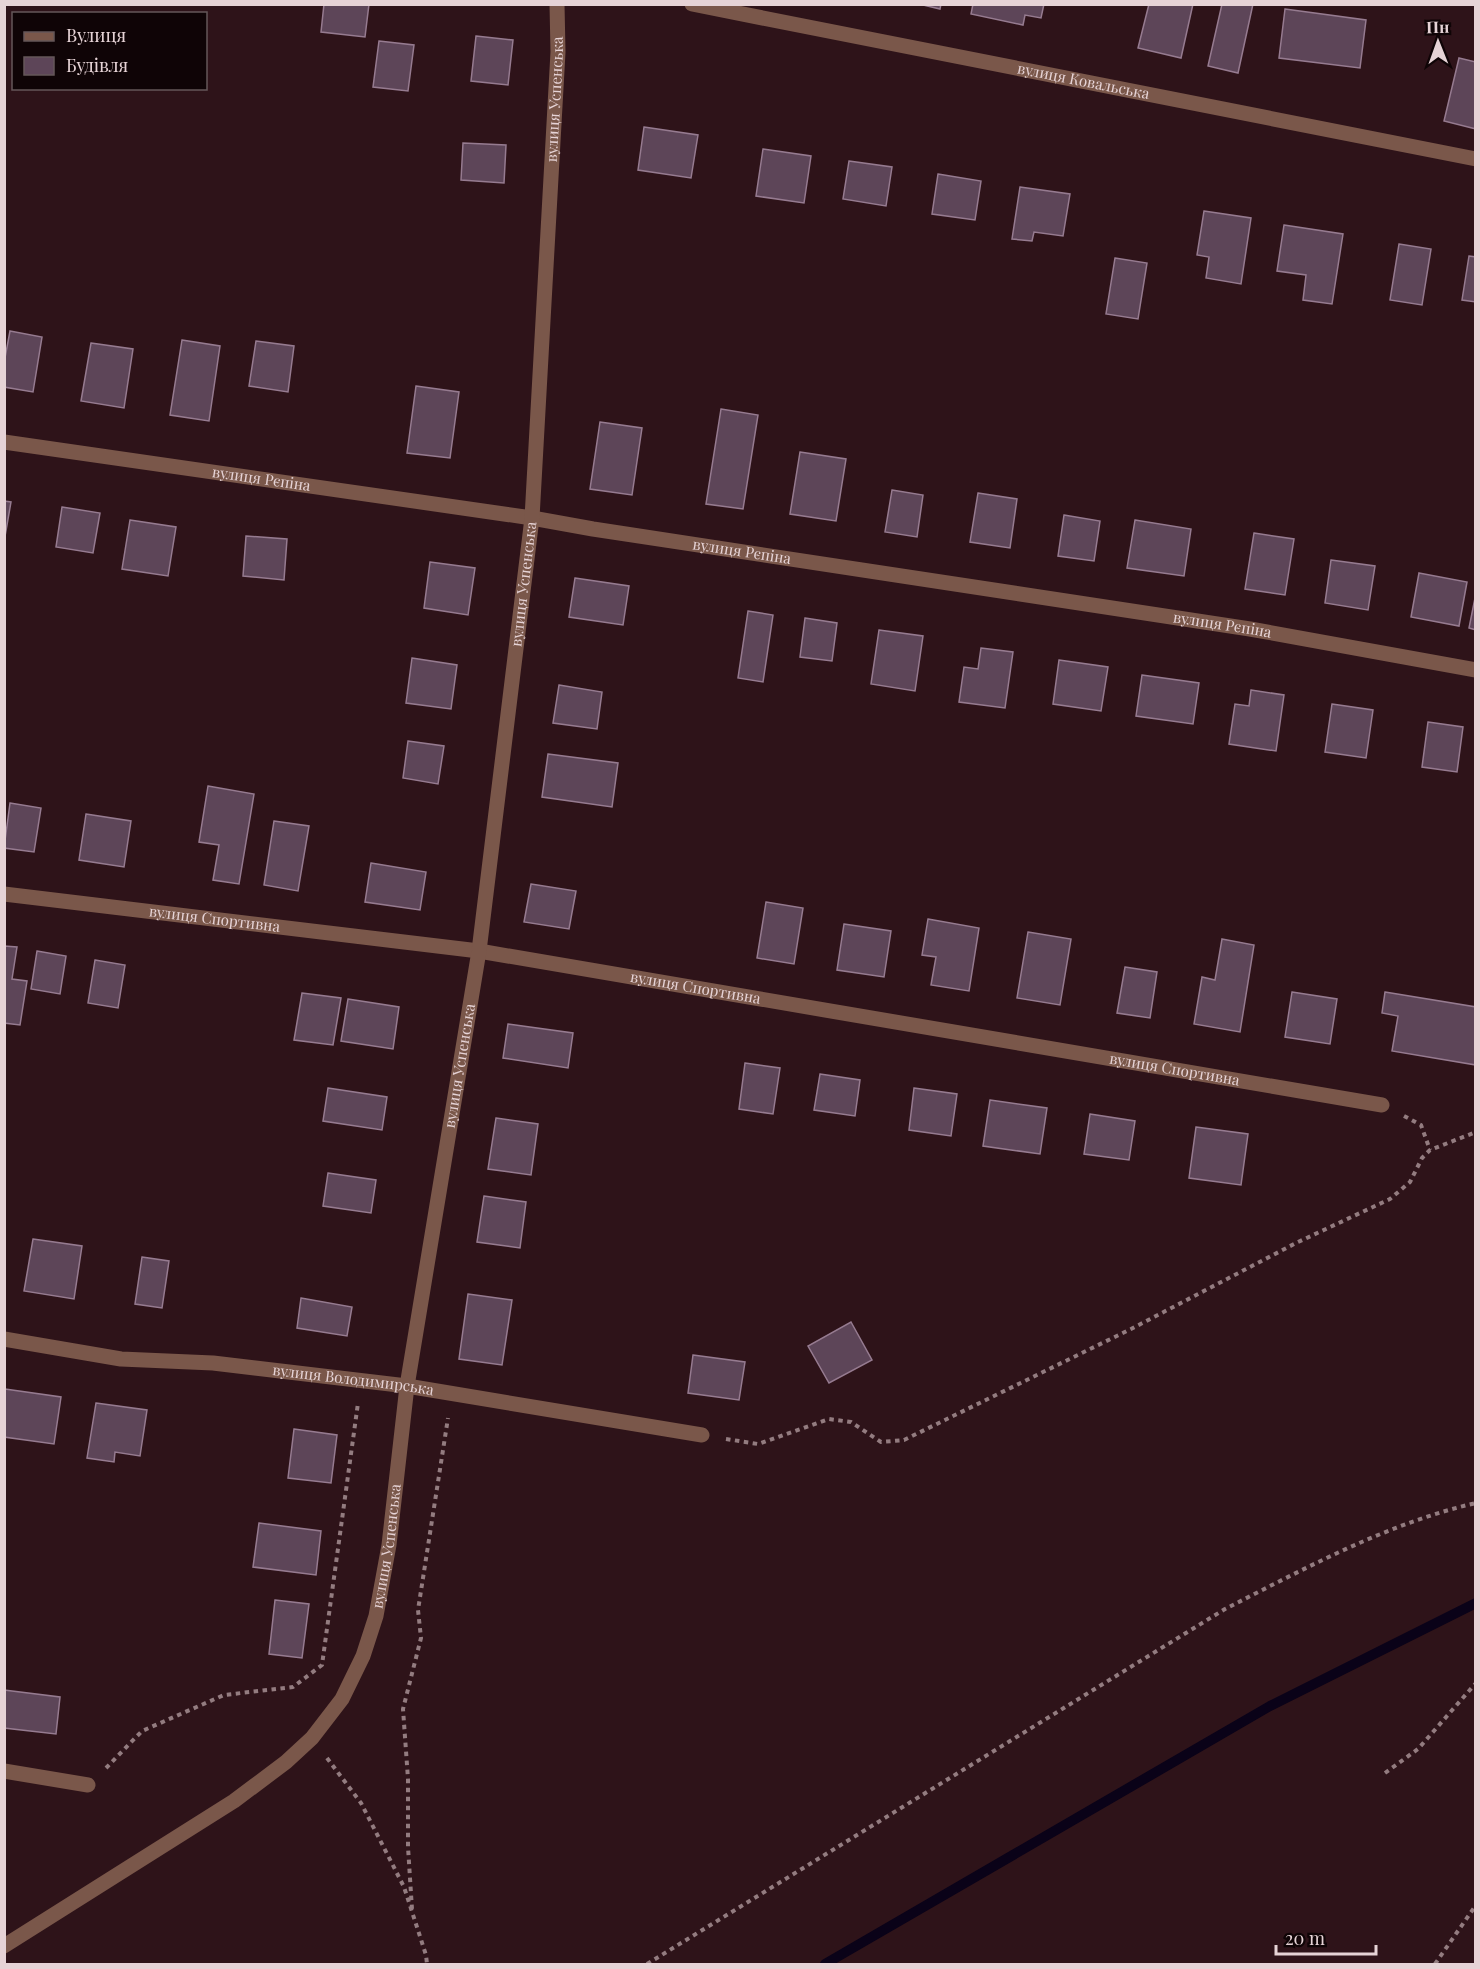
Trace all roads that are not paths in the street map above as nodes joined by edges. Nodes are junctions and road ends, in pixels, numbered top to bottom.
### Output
1 (557, 4) edge
2 (692, 4) edge
3 (1476, 159) edge
4 (4, 442) edge
5 (532, 518) junction
6 (1476, 670) edge
7 (4, 894) edge
8 (479, 951) junction
9 (1382, 1105) road end
10 (4, 1339) edge
11 (407, 1386) junction
12 (702, 1435) road end
13 (4, 1771) edge
14 (88, 1785) road end
15 (4, 1946) edge

1 - 5 street, вулиця Успенська
2 - 3 street, вулиця Ковальська
4 - 5 street, вулиця Рєпіна
5 - 6 street, вулиця Рєпіна
5 - 8 street, вулиця Успенська
7 - 8 street, вулиця Спортивна
8 - 9 street, вулиця Спортивна
8 - 11 street, вулиця Успенська
10 - 11 street, вулиця Володимирська
11 - 12 street, вулиця Володимирська
11 - 15 street, вулиця Успенська
13 - 14 street

